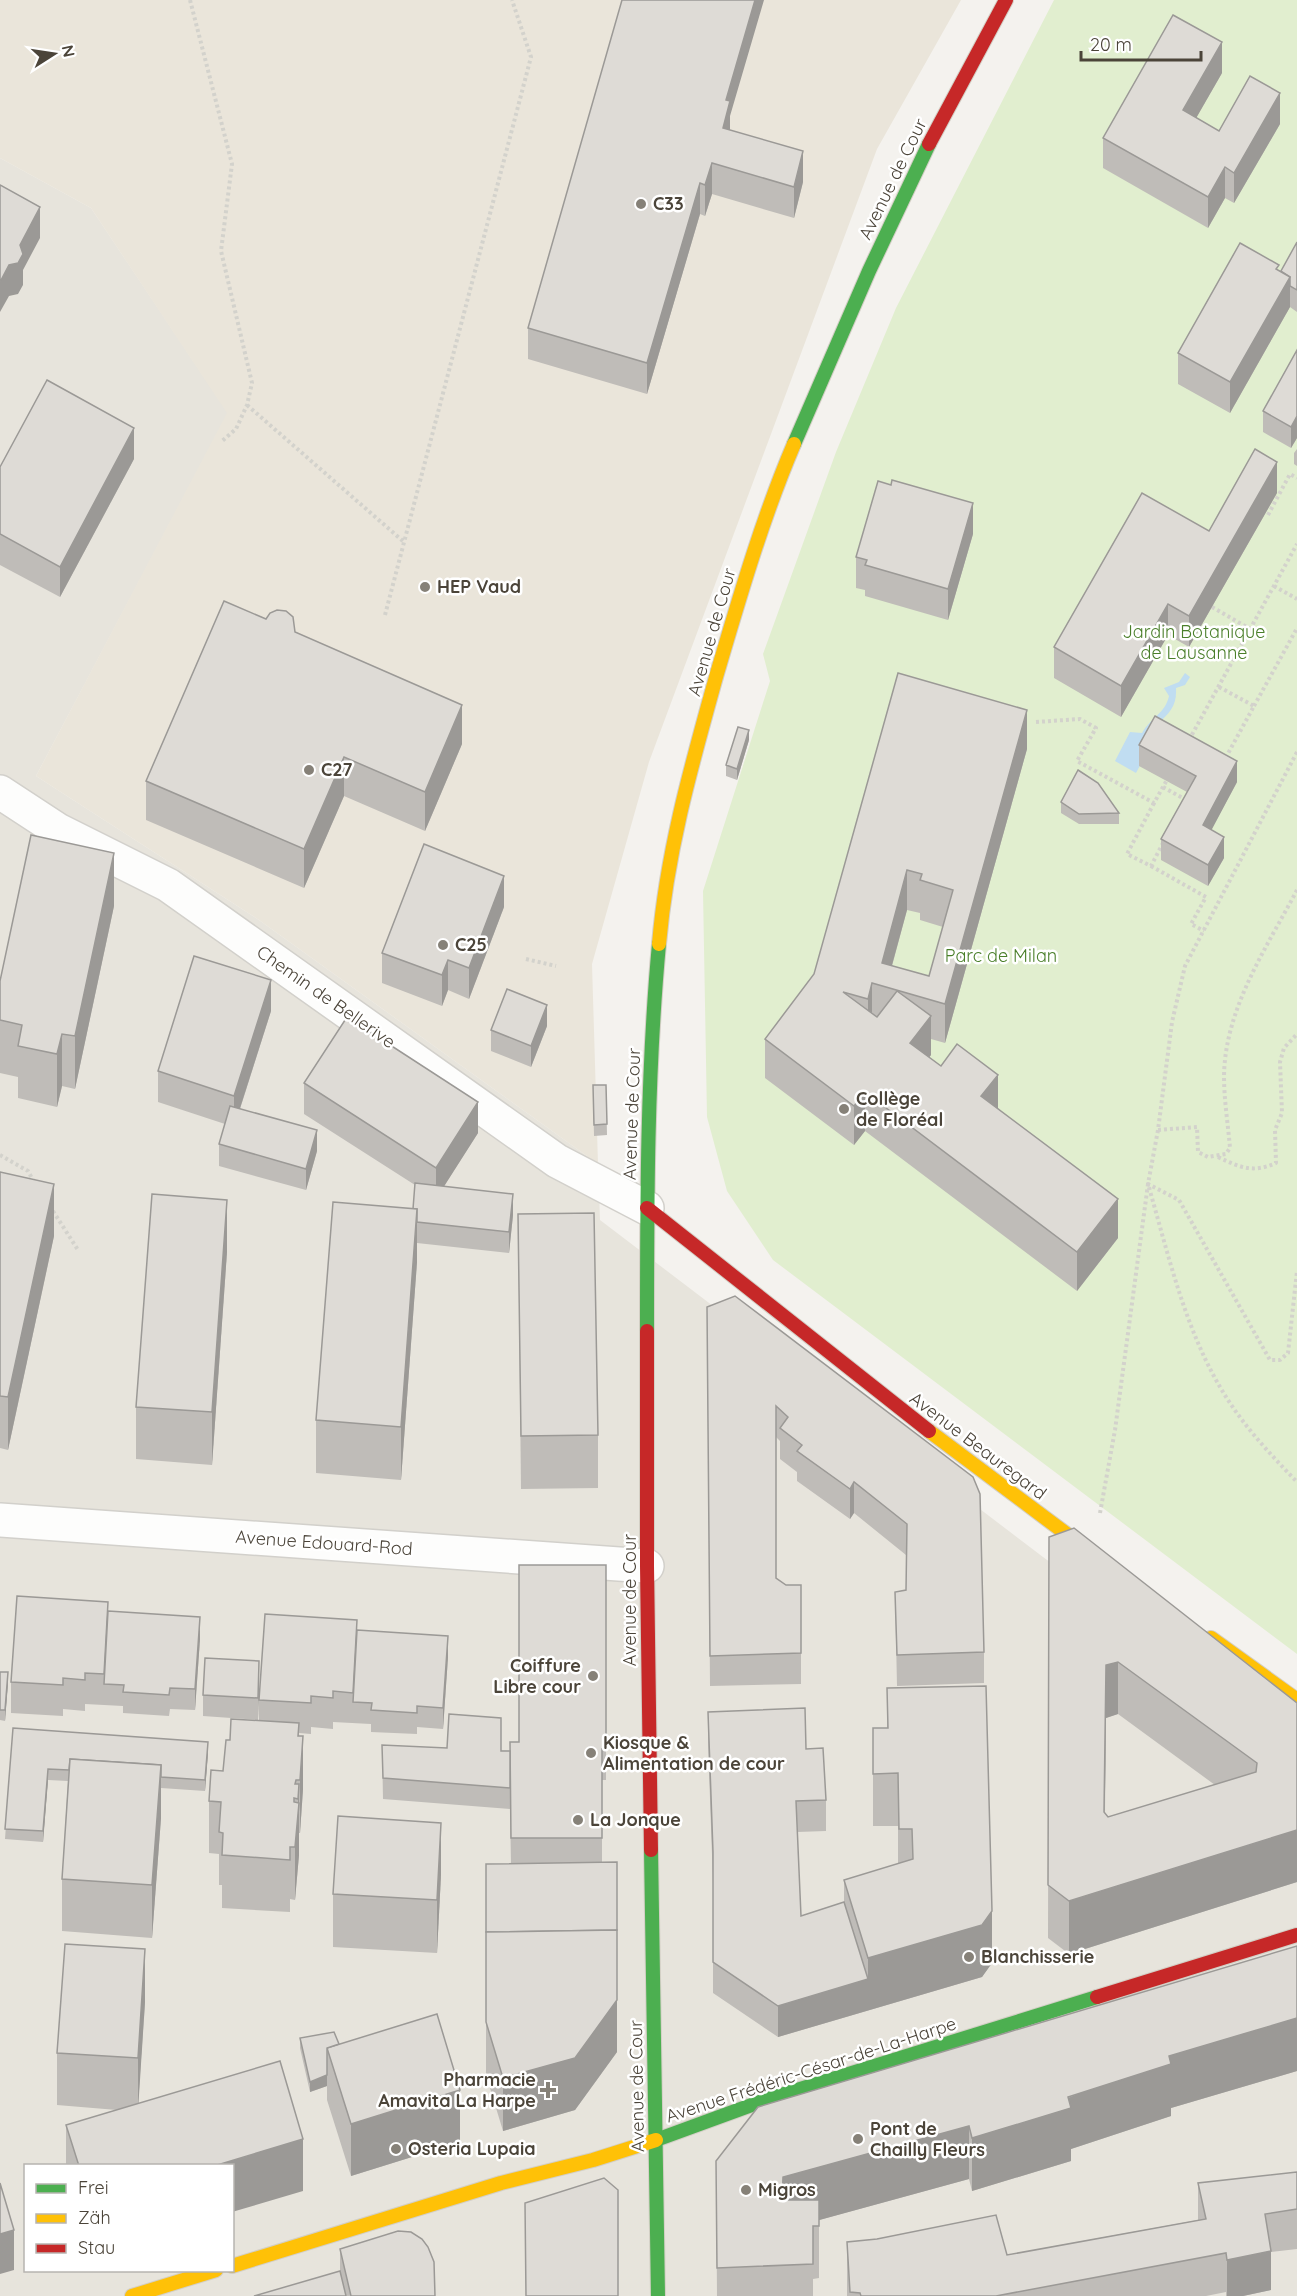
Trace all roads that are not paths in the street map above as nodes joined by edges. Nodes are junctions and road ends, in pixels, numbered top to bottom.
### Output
1 (1006, 0) edge
2 (0, 792) edge
3 (647, 1208) junction
4 (0, 1520) edge
5 (647, 1566) junction
6 (1113, 1568) edge
7 (1200, 1630) edge
8 (1297, 1700) edge
9 (1297, 1935) edge
10 (656, 2140) junction
11 (234, 2265) edge
12 (213, 2272) edge
13 (132, 2296) edge
14 (658, 2296) edge

1 - 3 street, Avenue de Cour
2 - 3 street, Chemin de Bellerive
3 - 5 street, Avenue de Cour
3 - 6 street, Avenue Beauregard
4 - 5 street, Avenue Edouard-Rod
5 - 10 street, Avenue de Cour
7 - 8 street
9 - 10 street, Avenue Frédéric-César-de-La-Harpe
10 - 11 street, Avenue Frédéric-César-de-La-Harpe
10 - 14 street, Avenue de Cour
12 - 13 street

